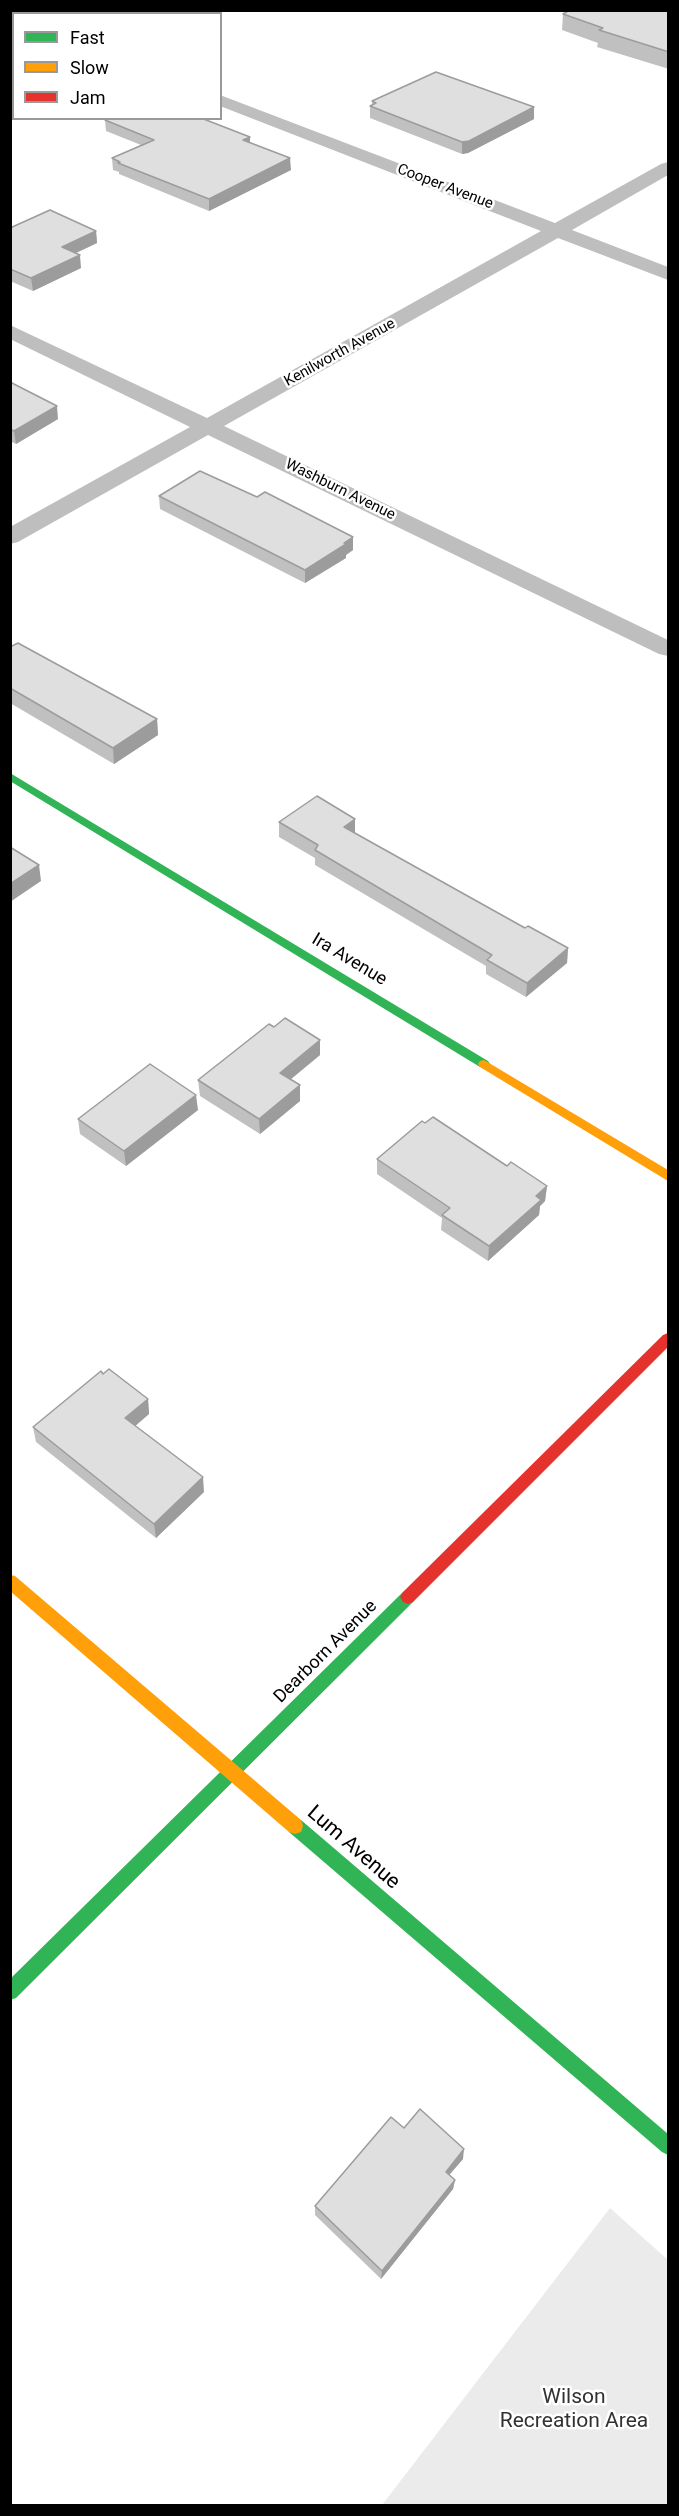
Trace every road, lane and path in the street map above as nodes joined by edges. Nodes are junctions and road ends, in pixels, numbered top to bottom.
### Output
1 (222, 101) edge
2 (669, 168) edge
3 (558, 231) junction
4 (669, 274) edge
5 (10, 331) edge
6 (208, 427) junction
7 (10, 537) edge
8 (669, 649) edge
9 (10, 776) edge
10 (669, 1176) edge
11 (669, 1339) edge
12 (10, 1581) edge
13 (231, 1772) junction
14 (10, 1992) edge
15 (669, 2146) edge

1 - 3 street, Cooper Avenue
2 - 3 street, Kenilworth Avenue
3 - 4 street, Cooper Avenue
3 - 6 street, Kenilworth Avenue
5 - 6 street, Washburn Avenue
6 - 7 street, Kenilworth Avenue
6 - 8 street, Washburn Avenue
9 - 10 street, Ira Avenue
11 - 13 street, Dearborn Avenue
12 - 13 street, Lum Avenue
13 - 14 street, Dearborn Avenue
13 - 15 street, Lum Avenue

